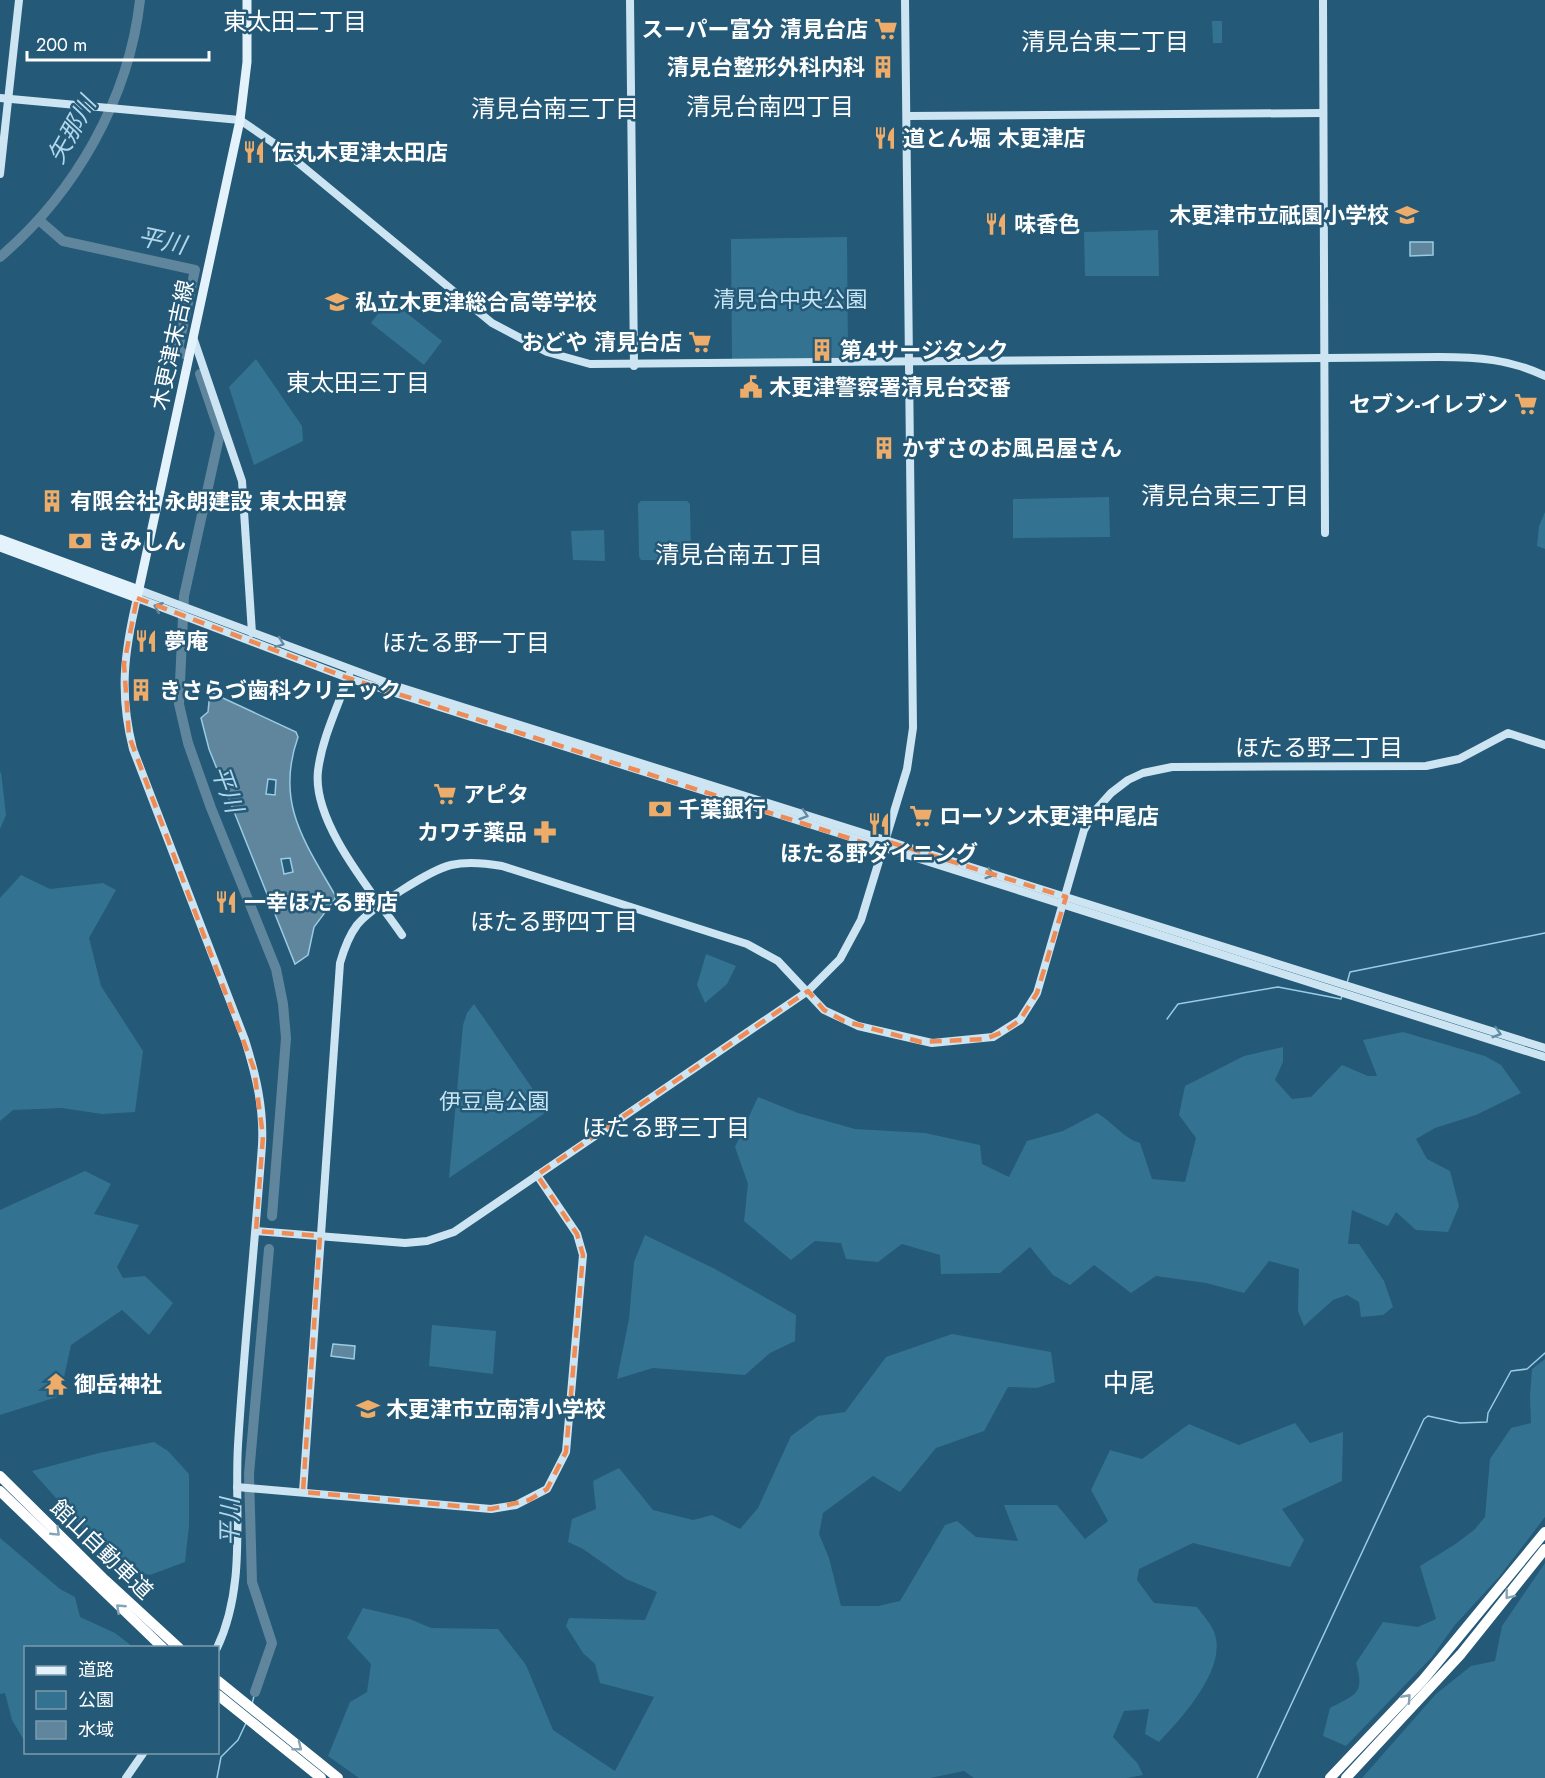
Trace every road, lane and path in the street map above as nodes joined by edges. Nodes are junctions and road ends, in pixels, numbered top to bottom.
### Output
1 (19, 0) edge
2 (247, 0) edge
3 (630, 0) edge
4 (905, 0) edge
5 (1323, 0) edge
6 (4, 98) edge
7 (1323, 113) junction
8 (907, 117) junction
9 (240, 120) junction
10 (0, 174) edge
11 (193, 337) junction
12 (1324, 358) junction
13 (909, 363) junction
14 (634, 366) junction
15 (1545, 376) edge
16 (1325, 533) dead end
17 (0, 540) edge
18 (0, 547) edge
19 (138, 594) junction
20 (252, 633) junction
21 (349, 674) junction
22 (1545, 745) edge
23 (884, 845) junction
24 (1064, 902) junction
25 (382, 905) junction
26 (402, 935) dead end
27 (808, 991) junction
28 (1545, 1048) edge
29 (1545, 1057) edge
30 (537, 1175) junction
31 (256, 1231) junction
32 (320, 1236) junction
33 (0, 1476) edge
34 (242, 1488) junction
35 (0, 1491) edge
36 (303, 1492) junction
37 (1545, 1532) edge
38 (1545, 1549) edge
39 (162, 1646) edge
40 (178, 1646) edge
41 (217, 1646) edge
42 (219, 1683) edge
43 (219, 1696) edge
44 (238, 1705) junction
45 (1395, 1719) junction
46 (256, 1720) junction
47 (143, 1754) edge
48 (1338, 1776) edge
49 (126, 1778) edge
50 (321, 1778) edge
51 (338, 1778) edge
52 (1323, 1778) edge
53 (1353, 1778) edge

1 - 6 street
2 - 9 main road, 木更津末吉線
3 - 14 street
4 - 8 street
5 - 7 street
6 - 9 street
6 - 10 street
7 - 8 street
7 - 12 street
8 - 13 street
9 - 11 main road, 木更津末吉線
9 - 14 street
11 - 19 main road, 木更津末吉線
11 - 20 street
12 - 13 street
12 - 15 street
12 - 16 street
13 - 14 street
13 - 23 street
17 - 19 main road
18 - 19 main road
19 - 20 street
21 -> 19 street
19 - 31 street
20 -> 21 street
21 - 23 street
21 - 25 street
22 - 24 street
23 - 24 street
23 - 27 street
24 - 27 street
24 -> 28 street
24 - 29 street
25 - 26 street
25 - 27 street
25 - 32 street
27 - 30 street
30 - 32 street
30 - 36 street
31 - 32 street
31 - 34 street
32 - 36 street
33 -> 40 highway, 館山自動車道
34 - 36 street
34 - 41 street
39 -> 35 highway, 館山自動車道
45 -> 37 highway
38 -> 45 highway
42 - 44 highway
43 - 44 highway
44 - 46 highway
45 - 48 highway
45 - 52 highway
45 - 53 highway
46 - 50 highway
46 -> 51 highway
47 - 49 street

